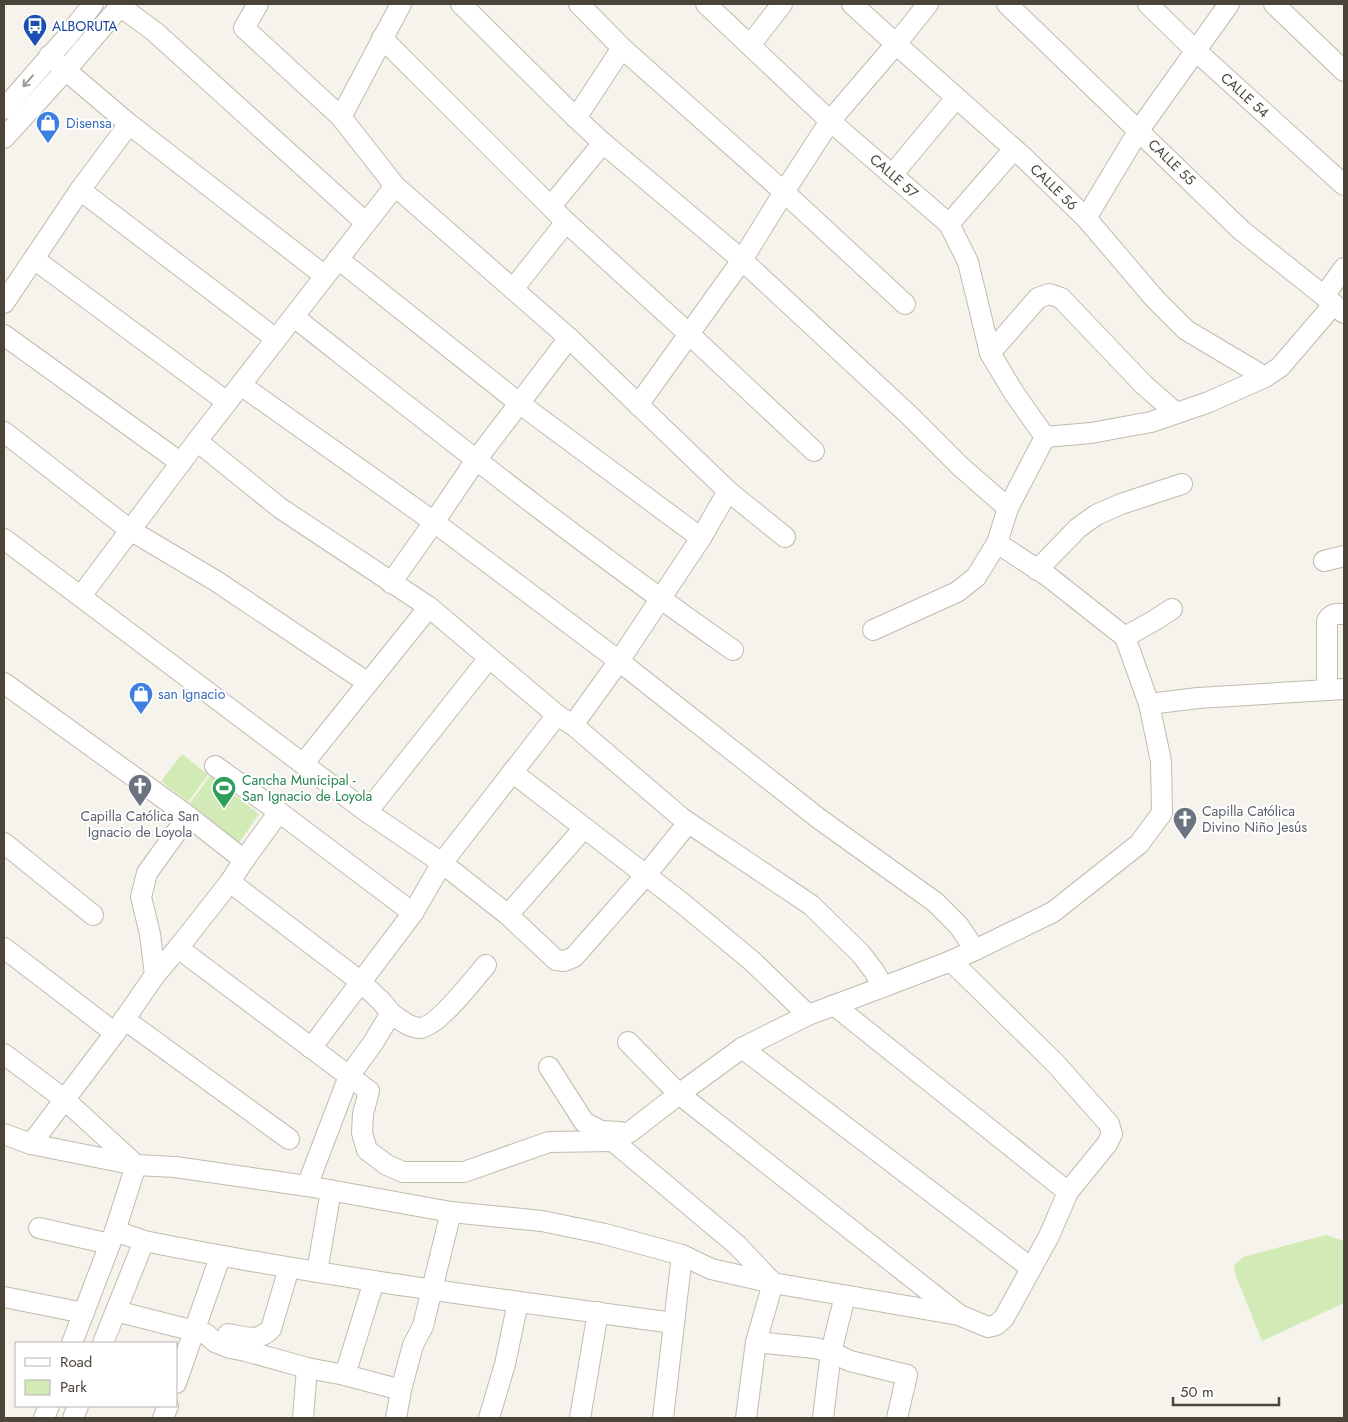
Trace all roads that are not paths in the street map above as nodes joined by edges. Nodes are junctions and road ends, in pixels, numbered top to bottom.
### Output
1 (94, 4) edge
2 (258, 4) edge
3 (401, 4) edge
4 (461, 4) edge
5 (706, 4) edge
6 (782, 4) edge
7 (852, 4) edge
8 (928, 4) edge
9 (1007, 4) edge
10 (1148, 4) edge
11 (1229, 4) edge
12 (1274, 4) edge
13 (121, 5) edge
14 (591, 8) edge
15 (382, 38) junction
16 (896, 44) junction
17 (750, 45) junction
18 (622, 48) junction
19 (1196, 51) junction
20 (49, 56) junction
21 (65, 71) junction
22 (1344, 71) edge
23 (956, 98) junction
24 (4, 109) edge
25 (341, 117) junction
26 (576, 118) junction
27 (830, 121) junction
28 (129, 124) junction
29 (1139, 130) junction
30 (4, 138) edge
31 (603, 143) junction
32 (1014, 149) junction
33 (892, 175) junction
34 (1344, 185) edge
35 (396, 186) junction
36 (80, 190) junction
37 (784, 192) junction
38 (551, 206) junction
39 (1086, 218) junction
40 (366, 222) junction
41 (566, 222) junction
42 (949, 224) junction
43 (338, 258) junction
44 (34, 259) junction
45 (742, 260) junction
46 (1344, 268) edge
47 (325, 276) junction
48 (513, 289) junction
49 (4, 303) edge
50 (905, 304) dead end
51 (1334, 304) edge
52 (294, 317) junction
53 (689, 334) junction
54 (4, 335) edge
55 (569, 338) junction
56 (276, 339) junction
57 (990, 353) junction
58 (1265, 377) junction
59 (240, 385) junction
60 (227, 402) junction
61 (519, 403) junction
62 (638, 405) junction
63 (1176, 413) junction
64 (4, 432) edge
65 (1045, 437) junction
66 (197, 441) junction
67 (814, 451) dead end
68 (476, 460) junction
69 (181, 463) junction
70 (1182, 484) dead end
71 (728, 491) junction
72 (1008, 508) junction
73 (434, 522) junction
74 (130, 530) junction
75 (785, 537) dead end
76 (701, 538) junction
77 (4, 539) edge
78 (997, 543) junction
79 (1344, 556) edge
80 (1324, 561) dead end
81 (1037, 570) junction
82 (391, 583) junction
83 (81, 596) junction
84 (660, 599) junction
85 (428, 607) junction
86 (1172, 609) dead end
87 (1344, 614) edge
88 (873, 630) dead end
89 (1125, 637) junction
90 (734, 650) dead end
91 (489, 658) junction
92 (619, 661) junction
93 (4, 683) edge
94 (368, 683) junction
95 (1336, 689) edge
96 (1149, 704) junction
97 (565, 720) junction
98 (303, 764) junction
99 (215, 766) dead end
100 (512, 772) junction
101 (279, 812) junction
102 (367, 812) junction
103 (188, 816) junction
104 (688, 822) junction
105 (584, 828) junction
106 (4, 843) edge
107 (244, 860) junction
108 (442, 863) junction
109 (645, 876) junction
110 (230, 882) junction
111 (412, 913) junction
112 (93, 915) dead end
113 (508, 916) junction
114 (4, 948) edge
115 (178, 948) junction
116 (975, 950) junction
117 (951, 960) junction
118 (486, 965) dead end
119 (154, 975) junction
120 (361, 982) junction
121 (883, 987) junction
122 (834, 1005) junction
123 (391, 1013) junction
124 (808, 1015) junction
125 (120, 1026) junction
126 (628, 1042) dead end
127 (311, 1048) junction
128 (742, 1048) junction
129 (4, 1054) edge
130 (549, 1067) dead end
131 (349, 1076) junction
132 (679, 1094) junction
133 (64, 1099) junction
134 (4, 1134) edge
135 (621, 1137) junction
136 (289, 1139) dead end
137 (31, 1144) junction
138 (136, 1165) junction
139 (307, 1186) junction
140 (331, 1190) junction
141 (1068, 1192) junction
142 (452, 1212) junction
143 (39, 1228) dead end
144 (112, 1238) junction
145 (144, 1241) junction
146 (220, 1256) junction
147 (682, 1256) junction
148 (289, 1268) junction
149 (1031, 1268) junction
150 (317, 1272) junction
151 (374, 1281) junction
152 (773, 1283) junction
153 (432, 1289) junction
154 (845, 1296) junction
155 (4, 1297) edge
156 (518, 1302) junction
157 (116, 1311) junction
158 (598, 1312) junction
159 (84, 1313) junction
160 (959, 1315) junction
161 (674, 1322) junction
162 (200, 1333) junction
163 (72, 1342) edge
164 (103, 1342) edge
165 (756, 1342) junction
166 (831, 1352) junction
167 (307, 1368) junction
168 (345, 1375) junction
169 (178, 1380) edge
170 (401, 1390) junction
171 (302, 1418) edge
172 (396, 1418) edge
173 (489, 1418) edge
174 (580, 1418) edge
175 (663, 1418) edge
176 (746, 1418) edge
177 (823, 1418) edge
178 (897, 1418) edge

1 - 20 street
2 - 25 street
3 - 15 street
4 - 26 street
5 - 17 street, CALLE 57
6 - 17 street
7 - 16 street, CALLE 56
8 - 16 street
9 - 29 street, CALLE 55
10 - 19 street, CALLE 54
11 - 19 street, CALLE 56
12 - 22 street
13 - 21 street
13 - 40 street
14 - 18 street
15 - 25 street
15 - 38 street
16 - 23 street, CALLE 56
16 - 27 street
17 - 27 street, CALLE 57
18 - 26 street
18 - 37 street
19 - 29 street, CALLE 56
19 - 34 street, CALLE 54
20 - 21 street
20 -> 24 street
21 - 28 street
21 - 30 street
23 - 32 street, CALLE 56
23 - 33 street
25 - 35 street
26 - 31 street
27 - 33 street, CALLE 57
27 - 37 street
28 - 36 street
28 - 47 street
29 - 39 street, CALLE 56
29 - 51 street, CALLE 55
31 - 38 street
31 - 45 street
32 - 39 street, CALLE 56
32 - 42 street
33 - 42 street, CALLE 57
35 - 40 street
35 - 48 street
36 - 44 street
36 - 56 street
37 - 45 street
37 - 50 street
38 - 41 street
39 - 58 street
40 - 43 street
41 - 48 street
41 - 53 street
42 - 57 street, CALLE 57
43 - 47 street
43 - 61 street
44 - 49 street
44 - 60 street
45 - 53 street
45 - 72 street
46 - 51 street
47 - 52 street
48 - 55 street
51 - 58 street
52 - 56 street
52 - 68 street
53 - 62 street
53 - 67 street
54 - 69 street
55 - 61 street
55 - 62 street
56 - 59 street
57 - 63 street
57 - 65 street, CALLE 57
58 - 63 street
59 - 60 street
59 - 73 street
60 - 66 street
61 - 68 street
61 - 76 street
62 - 71 street
63 - 65 street
64 - 74 street
65 - 72 street
66 - 69 street
66 - 82 street
68 - 73 street
68 - 84 street
69 - 74 street
70 - 81 street
71 - 75 street
71 - 76 street
72 - 78 street
73 - 82 street
73 - 92 street
74 - 83 street
74 - 94 street
76 - 84 street
77 - 83 street
78 - 81 street
78 - 88 street
79 - 80 street
81 - 89 street
82 - 85 street
83 - 98 street
84 - 90 street
84 - 92 street
85 - 91 street
85 - 94 street
86 - 89 street
87 - 95 street
89 - 96 street
91 - 97 street
91 - 102 street
92 - 97 street
92 - 116 street
93 - 103 street
94 - 98 street
95 - 96 street
96 - 116 street
97 - 100 street
97 - 104 street
98 - 102 street
99 - 101 street
100 - 105 street
100 - 108 street
101 - 107 street
101 - 111 street
102 - 108 street
103 - 107 street
103 - 119 street
104 - 109 street
104 - 121 street
105 - 109 street
105 - 113 street
106 - 112 street
107 - 110 street
108 - 111 street
108 - 113 street
109 - 113 street
109 - 124 street
110 - 115 street
110 - 120 street
111 - 120 street
114 - 125 street
115 - 119 street
115 - 127 street
116 - 117 street
117 - 121 street
117 - 141 street
118 - 123 street
119 - 125 street
120 - 123 street
120 - 127 street
121 - 122 street
122 - 124 street
122 - 141 street
123 - 131 street
124 - 128 street
125 - 133 street
125 - 136 street
126 - 132 street
127 - 131 street
128 - 132 street
128 - 149 street
129 - 133 street
130 - 135 street
131 - 135 street
131 - 139 street
132 - 135 street
132 - 160 street
133 - 137 street
133 - 138 street
134 - 137 street
135 - 152 street
137 - 138 street
138 - 139 street
138 - 144 street
139 - 140 street
140 - 142 street
140 - 150 street
141 - 149 street
142 - 147 street
142 - 153 street
143 - 144 street
144 - 145 street
144 - 159 street
145 - 146 street
145 - 157 street
146 - 148 street
146 - 162 street
147 - 152 street
147 - 161 street
148 - 150 street
148 - 162 street
149 - 160 street
150 - 151 street
151 - 153 street
151 - 168 street
152 - 154 street
152 - 165 street
153 - 156 street
153 - 170 street
154 - 160 street
154 - 166 street
155 - 159 street
156 - 158 street
156 - 173 street
157 - 162 street
157 - 164 street
158 - 161 street
158 - 174 street
159 - 163 street
161 - 175 street
162 - 167 street
162 - 169 street
165 - 166 street
165 - 176 street
166 - 177 street
166 - 178 street
167 - 168 street
167 - 171 street
168 - 170 street
170 - 172 street

